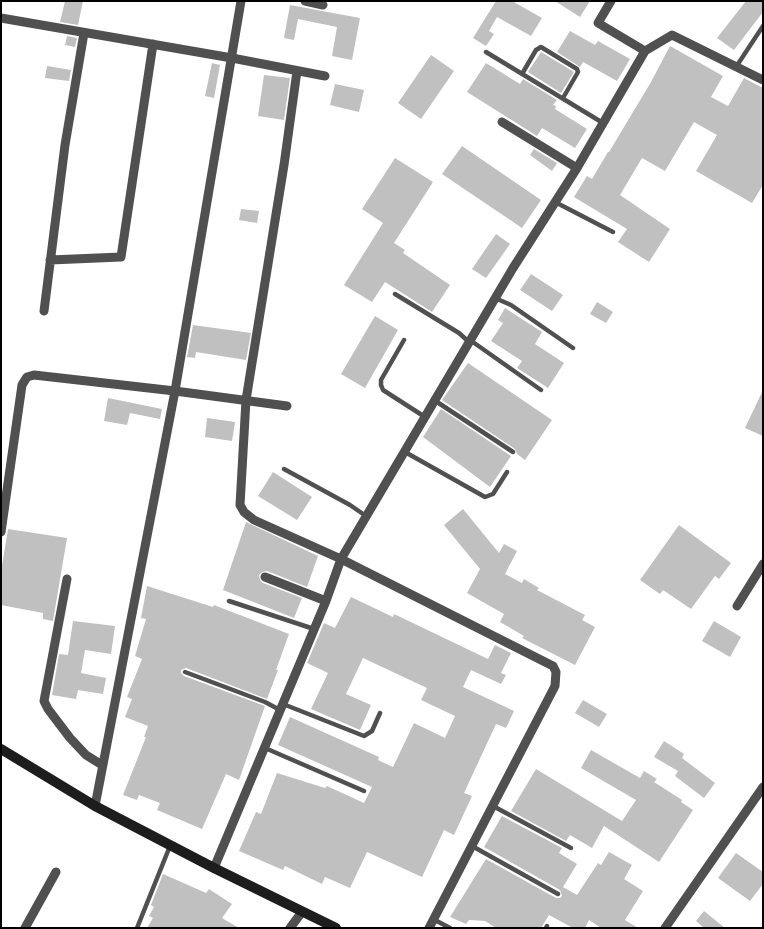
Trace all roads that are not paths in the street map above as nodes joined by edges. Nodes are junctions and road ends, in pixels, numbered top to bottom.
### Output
1 (241, 1) edge
2 (306, 1) edge
3 (611, 1) edge
4 (323, 5) dead end
5 (1, 18) edge
6 (763, 26) edge
7 (84, 32) junction
8 (153, 44) junction
9 (644, 51) junction
10 (486, 52) dead end
11 (232, 58) junction
12 (736, 67) junction
13 (297, 71) junction
14 (522, 74) junction
15 (325, 76) dead end
16 (763, 80) edge
17 (563, 98) junction
18 (502, 122) dead end
19 (604, 123) junction
20 (577, 168) junction
21 (555, 202) junction
22 (613, 232) dead end
23 (50, 260) junction
24 (395, 294) dead end
25 (495, 298) junction
26 (44, 311) dead end
27 (404, 340) dead end
28 (469, 341) junction
29 (573, 348) dead end
30 (540, 390) dead end
31 (175, 391) junction
32 (246, 400) junction
33 (434, 400) junction
34 (287, 406) dead end
35 (425, 416) junction
36 (404, 452) junction
37 (513, 452) dead end
38 (284, 469) dead end
39 (507, 472) dead end
40 (3, 510) edge
41 (366, 516) junction
42 (1, 532) edge
43 (341, 559) junction
44 (763, 564) edge
45 (265, 577) dead end
46 (67, 579) dead end
47 (229, 601) dead end
48 (326, 601) junction
49 (737, 606) dead end
50 (314, 629) junction
51 (185, 672) dead end
52 (281, 707) junction
53 (380, 713) dead end
54 (264, 748) junction
55 (1, 749) edge
56 (102, 765) junction
57 (763, 787) edge
58 (364, 791) dead end
59 (95, 806) junction
60 (493, 806) junction
61 (170, 845) junction
62 (472, 846) junction
63 (571, 848) dead end
64 (214, 868) junction
65 (56, 872) dead end
66 (558, 894) dead end
67 (302, 912) junction
68 (431, 924) edge
69 (24, 928) edge
70 (137, 928) edge
71 (290, 928) edge
72 (336, 928) edge
73 (450, 928) edge
74 (665, 928) edge

1 - 11 street
2 - 4 street
3 - 9 street
5 - 7 street
6 - 12 lane
7 - 8 street
7 - 23 street
8 - 11 street
8 - 23 street
9 - 12 street
9 - 19 street
10 - 14 lane
11 - 13 street
11 - 31 street
12 - 16 street
13 - 15 street
13 - 32 street
14 - 17 lane
14 - 17 lane
17 - 19 lane
18 - 20 street
19 - 20 street
20 - 21 street
21 - 22 lane
21 - 25 street
23 - 26 street
24 - 28 lane
25 - 28 street
25 - 29 lane
27 - 35 lane
28 - 30 lane
28 - 33 street
31 - 32 street
31 - 40 street
31 - 56 street
32 - 34 street
32 - 43 street
33 - 35 street
33 - 37 lane
35 - 36 street
36 - 39 lane
36 - 41 street
38 - 41 lane
40 - 42 street
41 - 43 street
43 - 48 street
43 - 60 street
44 - 49 street
45 - 48 street
46 - 56 street
47 - 50 lane
48 - 50 street
50 - 52 street
51 - 52 lane
52 - 53 lane
52 - 54 street
54 - 58 lane
54 - 64 street
55 - 59 street
56 - 59 street
57 - 74 street
59 - 61 street
60 - 62 street
60 - 63 lane
61 - 64 street
61 - 70 lane
62 - 66 lane
62 - 68 street
64 - 67 street
65 - 69 street
67 - 71 street
67 - 72 street
68 - 73 lane

